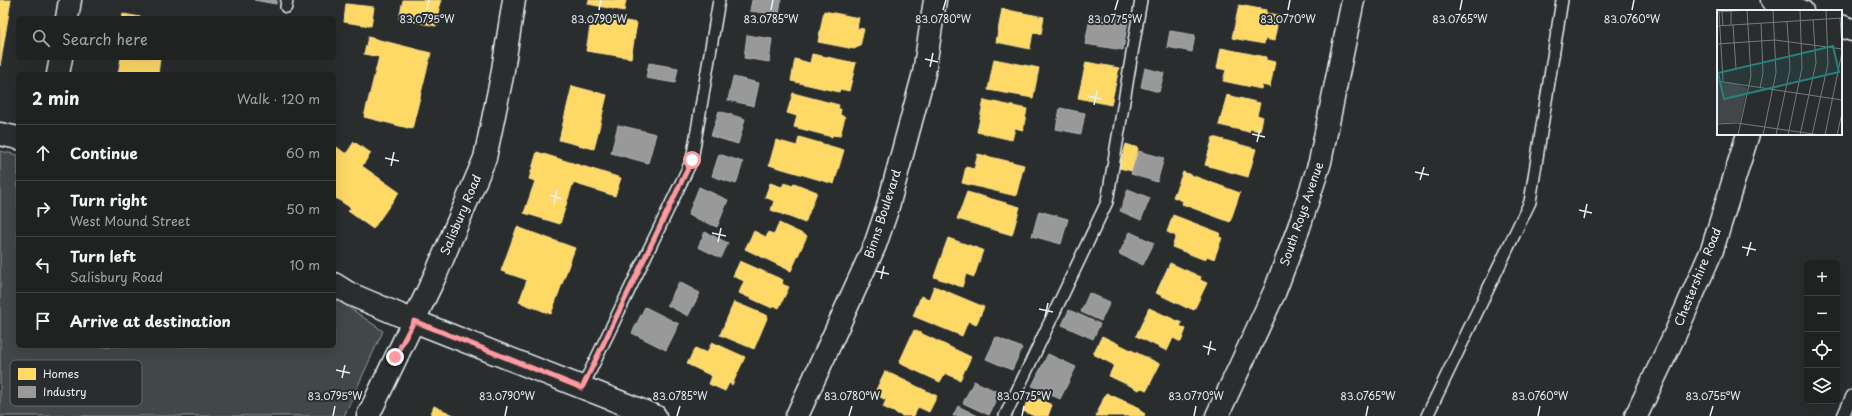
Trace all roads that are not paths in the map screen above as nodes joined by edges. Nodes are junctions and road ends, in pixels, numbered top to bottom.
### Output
1 (70, 0) edge
2 (514, 0) edge
3 (719, 0) edge
4 (935, 0) edge
5 (1141, 0) edge
6 (1353, 0) edge
7 (1562, 0) edge
8 (1773, 0) edge
9 (1771, 10) edge
10 (1799, 10) edge
11 (67, 16) edge
12 (1842, 26) edge
13 (1852, 30) edge
14 (60, 60) edge
15 (58, 72) edge
16 (0, 134) edge
17 (1748, 135) edge
18 (16, 138) edge
19 (336, 285) edge
20 (414, 321) junction
21 (582, 388) junction
22 (1852, 396) edge
23 (368, 416) edge
24 (656, 416) edge
25 (797, 416) edge
26 (1005, 416) edge
27 (1217, 416) edge
28 (1427, 416) edge
29 (1636, 416) edge
30 (1843, 416) edge

1 - 11 street
2 - 20 street, Salisbury Road
3 - 21 lane
4 - 25 street, Binns Boulevard
5 - 26 lane
6 - 27 street, South Roys Avenue
7 - 28 lane
8 - 9 street
8 - 10 street
12 - 13 street
14 - 15 street
16 - 18 street
17 - 29 street, Chestershire Road
19 - 20 street
20 - 21 street
20 - 23 street, Salisbury Road
21 - 24 street
22 - 30 lane

